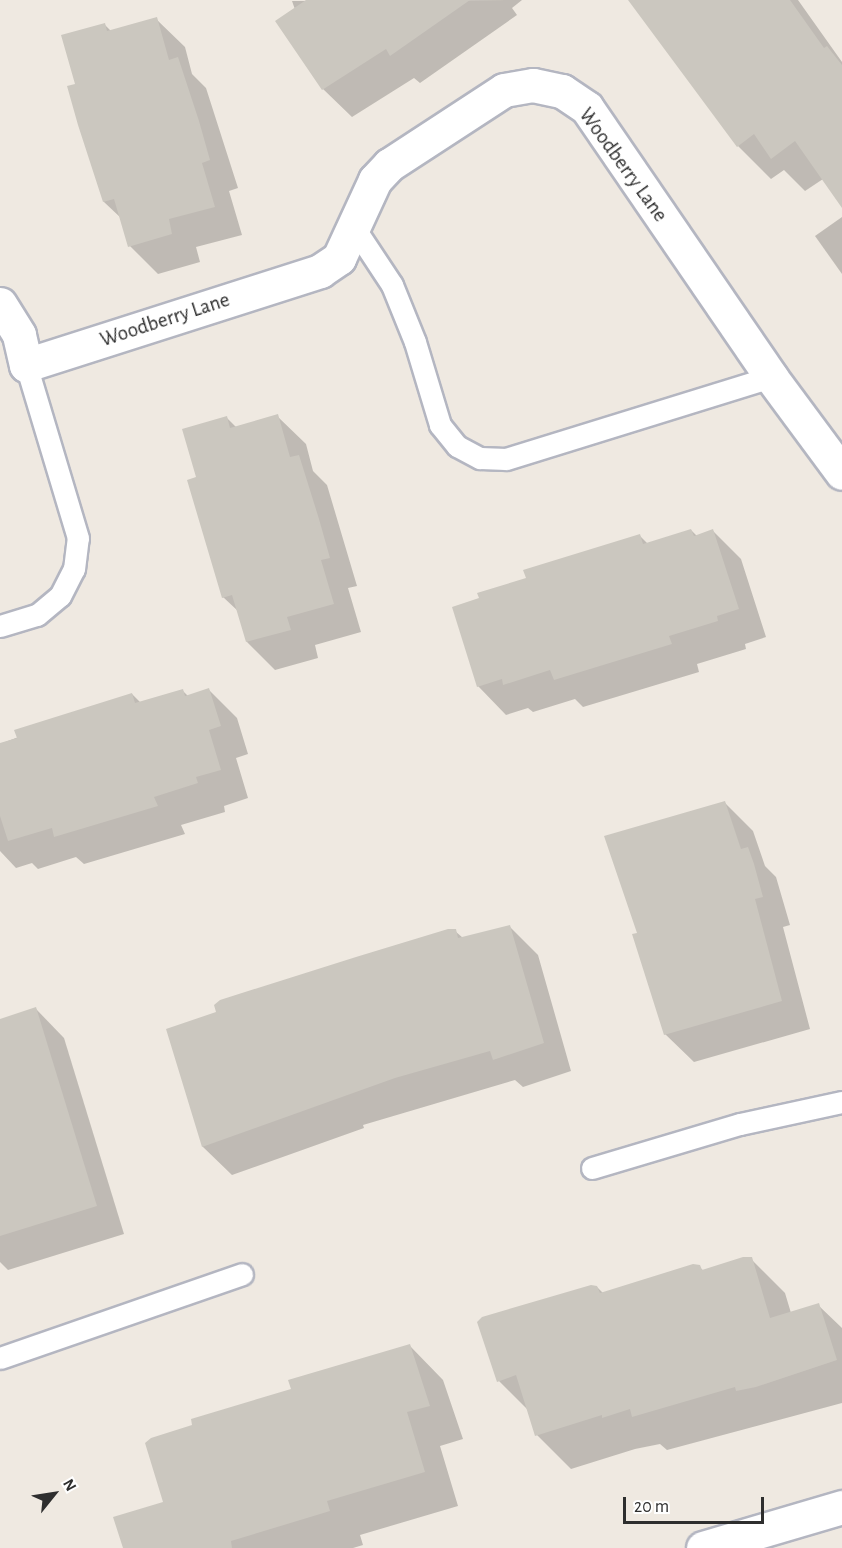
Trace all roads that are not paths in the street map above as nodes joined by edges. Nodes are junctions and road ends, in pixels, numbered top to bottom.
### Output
1 (355, 229) junction
2 (0, 304) edge
3 (26, 365) junction
4 (771, 377) junction
5 (842, 473) edge
6 (0, 626) edge
7 (842, 1102) edge
8 (592, 1168) dead end
9 (242, 1274) dead end
10 (0, 1358) edge
11 (842, 1506) edge
12 (703, 1548) edge

1 - 3 street, Woodberry Lane
1 - 4 lane
1 - 4 street, Woodberry Lane
2 - 3 street
3 - 6 lane
4 - 5 street, Woodberry Lane
7 - 8 lane
9 - 10 lane
11 - 12 street

